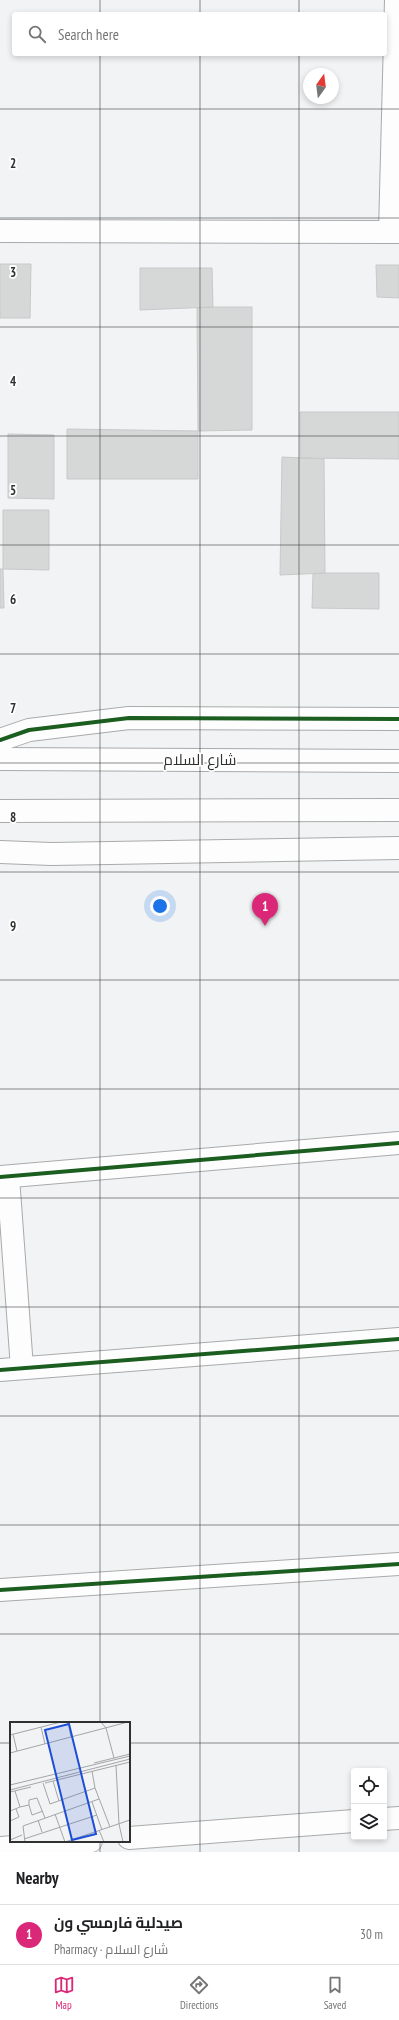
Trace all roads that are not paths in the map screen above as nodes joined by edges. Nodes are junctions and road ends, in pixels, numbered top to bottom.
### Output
1 (396, 0) edge
2 (0, 231) edge
3 (395, 232) edge
4 (399, 719) edge
5 (0, 740) edge
6 (0, 759) edge
7 (399, 761) edge
8 (399, 810) edge
9 (0, 811) edge
10 (399, 848) edge
11 (0, 852) edge
12 (399, 1143) edge
13 (4, 1177) edge
14 (399, 1339) edge
15 (22, 1368) junction
16 (0, 1370) edge
17 (399, 1564) edge
18 (0, 1590) edge
19 (399, 1818) edge
20 (387, 1819) edge
21 (351, 1821) edge
22 (130, 1838) edge
23 (78, 1842) edge
24 (0, 1848) edge

1 - 3 main road
2 - 3 main road
4 - 5 main road
6 - 7 main road, شارع السلام
8 - 9 main road
10 - 11 main road
12 - 13 main road
13 - 15 main road
14 - 15 main road
15 - 16 main road
17 - 18 main road
19 - 20 main road
21 - 22 main road
23 - 24 main road

